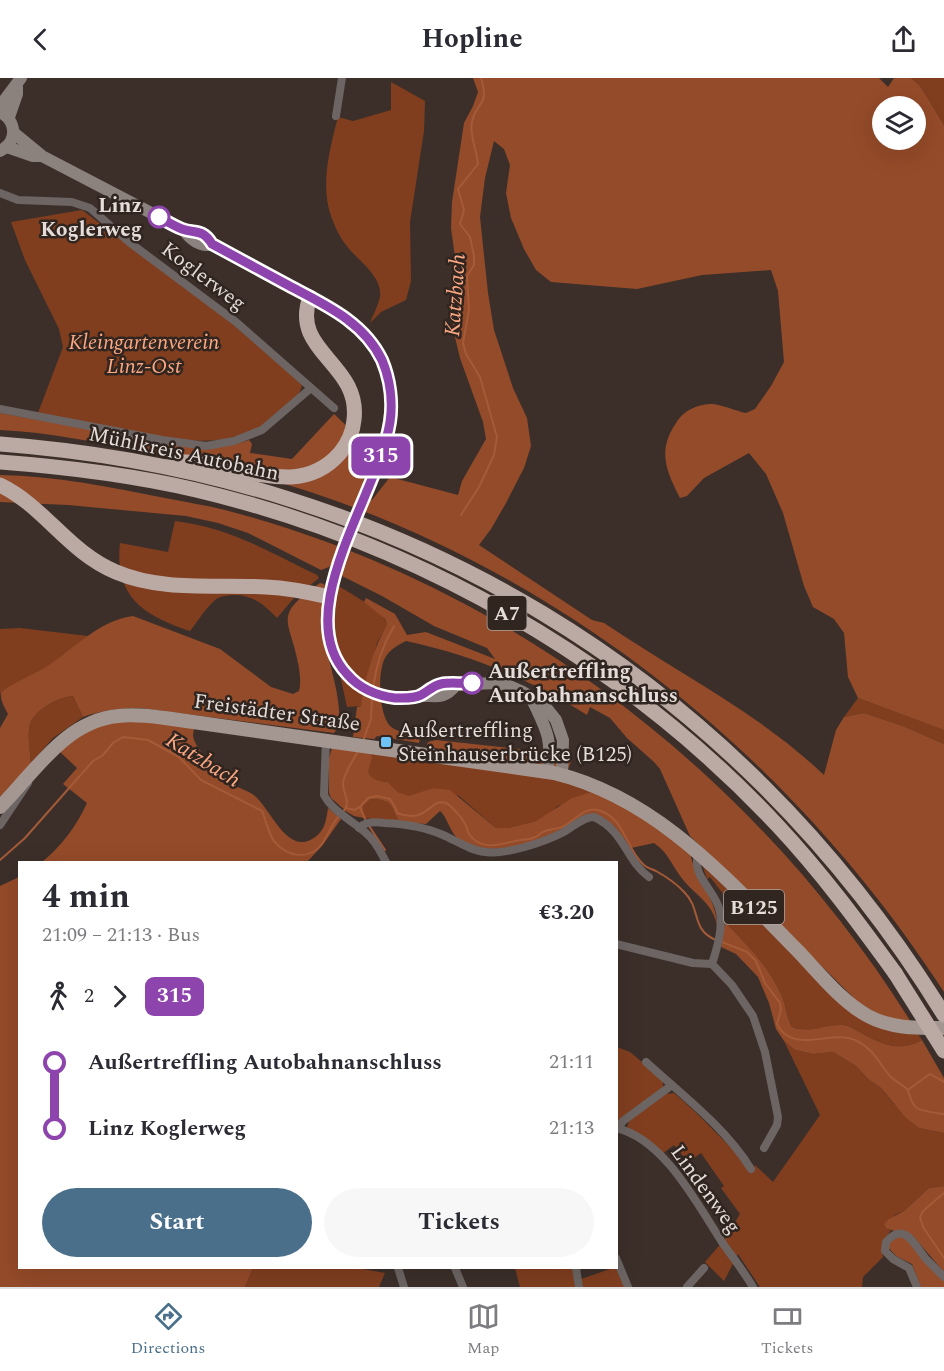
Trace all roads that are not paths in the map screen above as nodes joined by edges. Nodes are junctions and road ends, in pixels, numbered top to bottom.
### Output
1 (342, 78) edge
2 (19, 82) edge
3 (0, 106) edge
4 (4, 114) edge
5 (336, 116) dead end
6 (14, 133) junction
7 (4, 149) edge
8 (42, 156) junction
9 (0, 193) edge
10 (310, 297) junction
11 (311, 388) junction
12 (334, 408) dead end
13 (0, 409) edge
14 (0, 444) edge
15 (0, 462) edge
16 (150, 463) junction
17 (0, 485) edge
18 (365, 497) tunnel mouth
19 (340, 562) tunnel mouth
20 (329, 597) junction
21 (531, 697) junction
22 (326, 740) junction
23 (35, 769) junction
24 (546, 771) junction
25 (562, 774) junction
26 (0, 807) edge
27 (365, 824) junction
28 (0, 825) edge
29 (701, 855) junction
30 (385, 861) edge
31 (649, 878) dead end
32 (618, 944) edge
33 (712, 964) junction
34 (944, 1016) edge
35 (944, 1028) edge
36 (944, 1051) edge
37 (646, 1062) dead end
38 (672, 1085) junction
39 (618, 1127) edge
40 (618, 1128) edge
41 (764, 1148) dead end
42 (751, 1169) dead end
43 (618, 1263) edge
44 (704, 1268) dead end
45 (398, 1269) edge
46 (455, 1269) edge
47 (576, 1269) edge
48 (944, 1277) edge
49 (404, 1287) edge
50 (463, 1287) edge
51 (579, 1287) edge
52 (628, 1287) edge
53 (687, 1287) edge
54 (753, 1287) edge
55 (917, 1287) edge

1 - 5 street
2 - 3 street
2 - 4 street
4 - 6 street
6 - 7 street
6 - 8 street
7 - 8 street
8 - 10 street
9 - 11 street, Koglerweg
10 - 16 highway
10 - 18 street
11 - 12 street, Koglerweg
11 - 13 street
14 - 16 highway, Mühlkreis Autobahn / A7
15 - 36 highway, Mühlkreis Autobahn / A7, bridge
16 - 34 highway, Mühlkreis Autobahn / A7
17 - 20 highway
19 - 20 street
20 - 21 street
21 - 24 street
21 - 25 street
22 - 23 main road, Freistädter Straße / B125
22 - 24 main road, Freistädter Straße / B125
22 - 27 street
23 - 26 main road, Freistädter Straße / B125
23 - 28 street, Freistädter Straße
24 - 25 main road, Freistädter Straße / B125
25 - 29 main road, Freistädter Straße / B125
27 - 30 street
27 - 31 street
29 - 33 street
29 - 35 main road, Freistädter Straße / B125
32 - 33 street
33 - 41 street
37 - 38 street
38 - 39 street
38 - 42 street
40 - 54 street, Lindenweg
43 - 52 street
44 - 53 street
45 - 49 street
46 - 50 street
47 - 51 street
48 - 55 street

